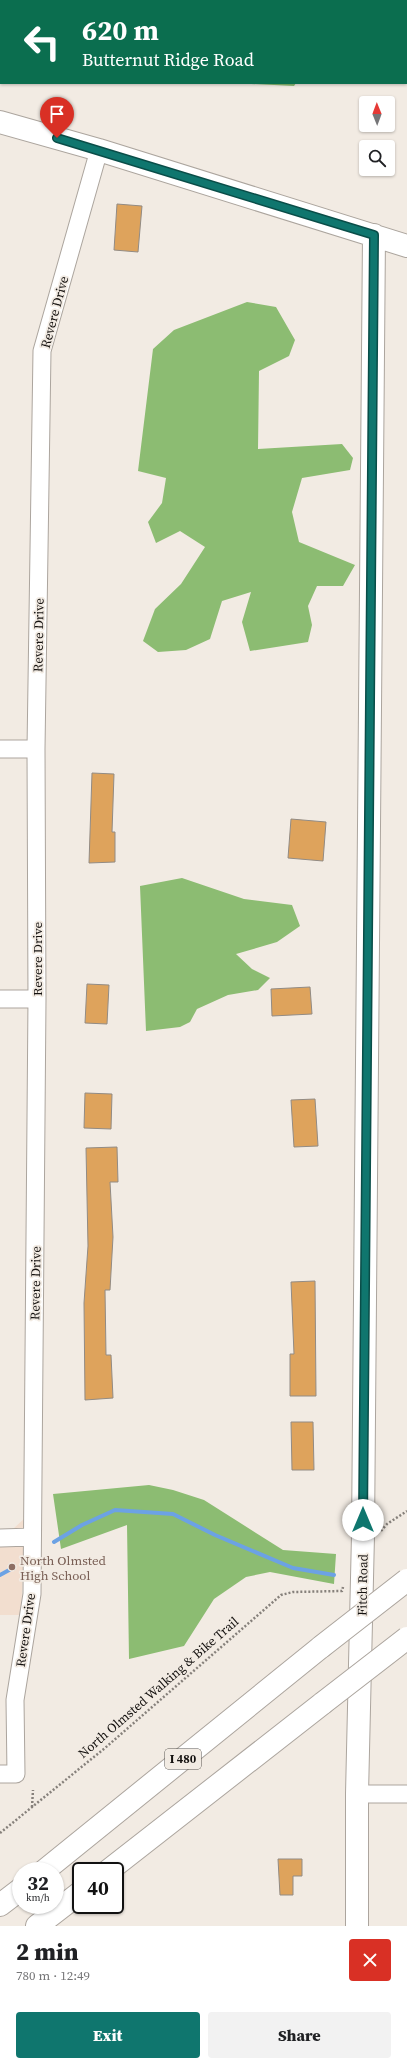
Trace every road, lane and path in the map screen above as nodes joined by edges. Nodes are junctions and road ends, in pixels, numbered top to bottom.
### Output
1 (0, 122) edge
2 (99, 150) junction
3 (374, 235) junction
4 (407, 246) edge
5 (0, 748) edge
6 (36, 749) junction
7 (0, 999) edge
8 (37, 999) junction
9 (407, 1511) edge
10 (375, 1532) dead end
11 (32, 1537) junction
12 (0, 1538) edge
13 (407, 1580) edge
14 (342, 1591) dead end
15 (407, 1638) edge
16 (8, 1774) edge
17 (33, 1790) dead end
18 (357, 1794) junction
19 (407, 1794) edge
20 (32, 1807) junction
21 (0, 1832) edge
22 (55, 1862) edge
23 (120, 1862) edge
24 (12, 1895) edge
25 (72, 1899) edge
26 (0, 1904) edge
27 (38, 1926) edge
28 (357, 1926) edge

1 - 2 main road
2 - 3 main road
2 - 6 street, Revere Drive
3 - 4 main road
3 - 18 main road, Fitch Road
5 - 6 street
6 - 8 street, Revere Drive
7 - 8 street
8 - 11 street, Revere Drive
9 - 10 path
11 - 12 street
11 - 16 street, Revere Drive
13 - 22 main road, I 480, bridge
14 - 20 path, North Olmsted Walking & Bike Trail
15 - 23 main road, bridge
17 - 20 path
18 - 19 street
18 - 28 main road, Fitch Road
20 - 21 path, North Olmsted Walking & Bike Trail
24 - 26 main road
25 - 27 main road

